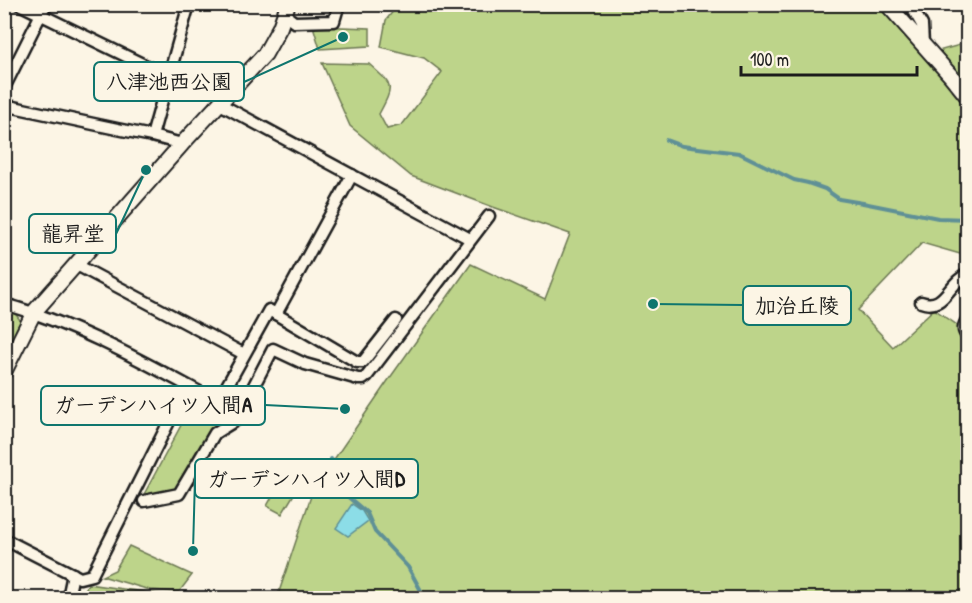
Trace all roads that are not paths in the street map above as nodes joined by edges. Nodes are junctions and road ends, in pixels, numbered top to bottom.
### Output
1 (19, 4) edge
2 (189, 4) edge
3 (339, 4) edge
4 (887, 4) edge
5 (910, 4) edge
6 (43, 10) edge
7 (286, 10) edge
8 (922, 45) junction
9 (168, 76) junction
10 (4, 88) edge
11 (968, 97) edge
12 (220, 104) junction
13 (4, 105) edge
14 (153, 136) junction
15 (182, 144) junction
16 (352, 175) junction
17 (489, 216) dead end
18 (470, 239) junction
19 (75, 264) junction
20 (968, 274) edge
21 (921, 302) dead end
22 (4, 304) edge
23 (34, 312) junction
24 (276, 314) junction
25 (968, 319) edge
26 (396, 321) dead end
27 (968, 338) edge
28 (244, 354) junction
29 (4, 372) edge
30 (187, 386) junction
31 (144, 501) dead end
32 (4, 539) edge
33 (73, 574) junction
34 (68, 598) edge

1 - 6 street
2 - 9 street
3 - 7 street
4 - 8 street
5 - 8 street
6 - 9 street
6 - 10 street
7 - 12 street
8 - 11 street
9 - 14 street
12 - 15 street
12 - 16 street
13 - 14 street
14 - 15 street
15 - 19 street
16 - 18 street
16 - 24 street
17 - 18 street
18 - 31 street
19 - 23 street
19 - 28 street
20 - 21 street
22 - 23 street
23 - 29 street
23 - 30 street
24 - 26 street
24 - 28 street
25 - 27 street
28 - 30 street
30 - 33 street
32 - 33 street
33 - 34 street

